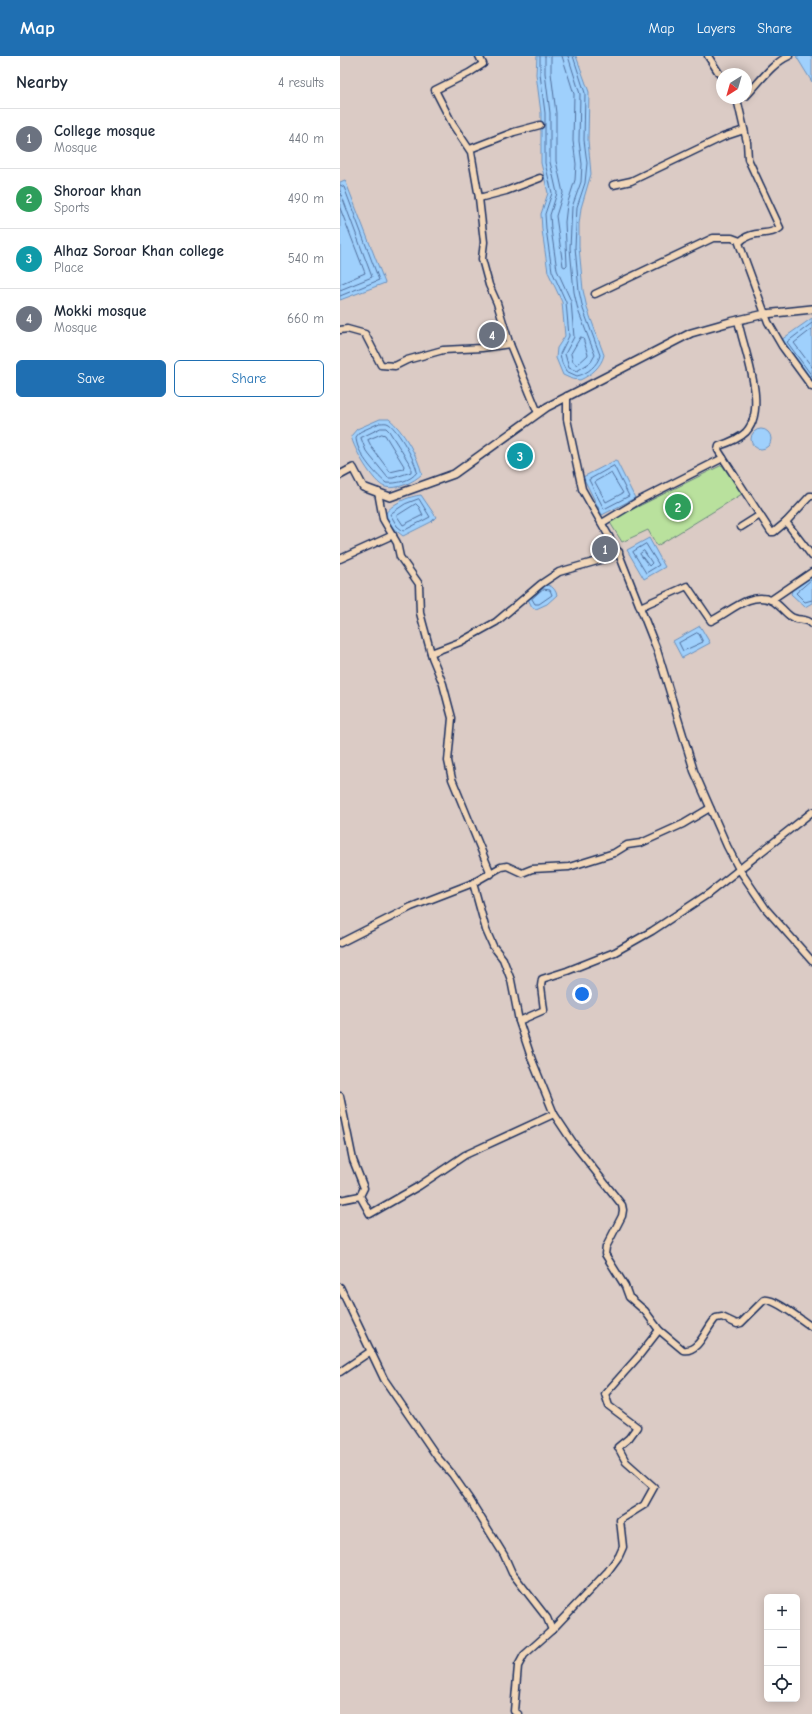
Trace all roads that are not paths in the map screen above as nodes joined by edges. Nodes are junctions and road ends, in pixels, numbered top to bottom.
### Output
1 (480, 56) edge
2 (708, 56) edge
3 (789, 56) edge
4 (716, 69) edge
5 (752, 90) edge
6 (737, 104) edge
7 (540, 125) dead end
8 (744, 130) junction
9 (470, 149) junction
10 (540, 178) dead end
11 (613, 184) dead end
12 (479, 198) junction
13 (740, 241) junction
14 (595, 294) dead end
15 (812, 309) edge
16 (766, 314) junction
17 (738, 320) junction
18 (340, 330) edge
19 (510, 344) junction
20 (812, 387) edge
21 (567, 396) junction
22 (538, 413) junction
23 (723, 458) junction
24 (340, 475) edge
25 (378, 492) junction
26 (812, 496) edge
27 (760, 515) junction
28 (786, 522) junction
29 (602, 523) junction
30 (741, 527) dead end
31 (393, 536) junction
32 (618, 552) junction
33 (812, 556) edge
34 (340, 559) edge
35 (812, 572) edge
36 (771, 600) junction
37 (640, 607) junction
38 (812, 624) edge
39 (431, 653) junction
40 (710, 808) junction
41 (812, 812) edge
42 (739, 868) junction
43 (491, 874) junction
44 (473, 882) junction
45 (340, 943) edge
46 (812, 961) edge
47 (519, 1021) junction
48 (340, 1096) edge
49 (554, 1114) junction
50 (360, 1196) junction
51 (340, 1200) edge
52 (340, 1287) edge
53 (812, 1327) edge
54 (659, 1330) junction
55 (370, 1351) junction
56 (340, 1372) edge
57 (552, 1630) junction
58 (518, 1714) edge

1 - 9 street
2 - 4 street
3 - 5 street
6 - 8 street
7 - 9 street
8 - 11 street
8 - 13 street
9 - 12 street
10 - 12 street
12 - 19 street
13 - 14 street
13 - 16 street
15 - 16 street
16 - 17 street
16 - 20 street
17 - 21 street
17 - 23 street
18 - 19 street
19 - 22 street
21 - 22 street
21 - 29 street
22 - 25 street
23 - 27 street
23 - 29 street
24 - 25 street
25 - 31 street
26 - 28 street
27 - 28 street
27 - 30 street
28 - 33 street
29 - 32 street
31 - 34 street
31 - 39 street
32 - 37 street
32 - 39 street
35 - 36 street
36 - 37 street
36 - 38 street
37 - 40 street
39 - 43 street
40 - 42 street
40 - 43 street
41 - 42 street
42 - 46 street
42 - 47 street
43 - 44 street
44 - 45 street
44 - 47 street
47 - 49 street
48 - 50 street
49 - 50 street
49 - 54 street
50 - 51 street
52 - 55 street
53 - 54 street
54 - 57 street
55 - 56 street
55 - 57 street
57 - 58 street

